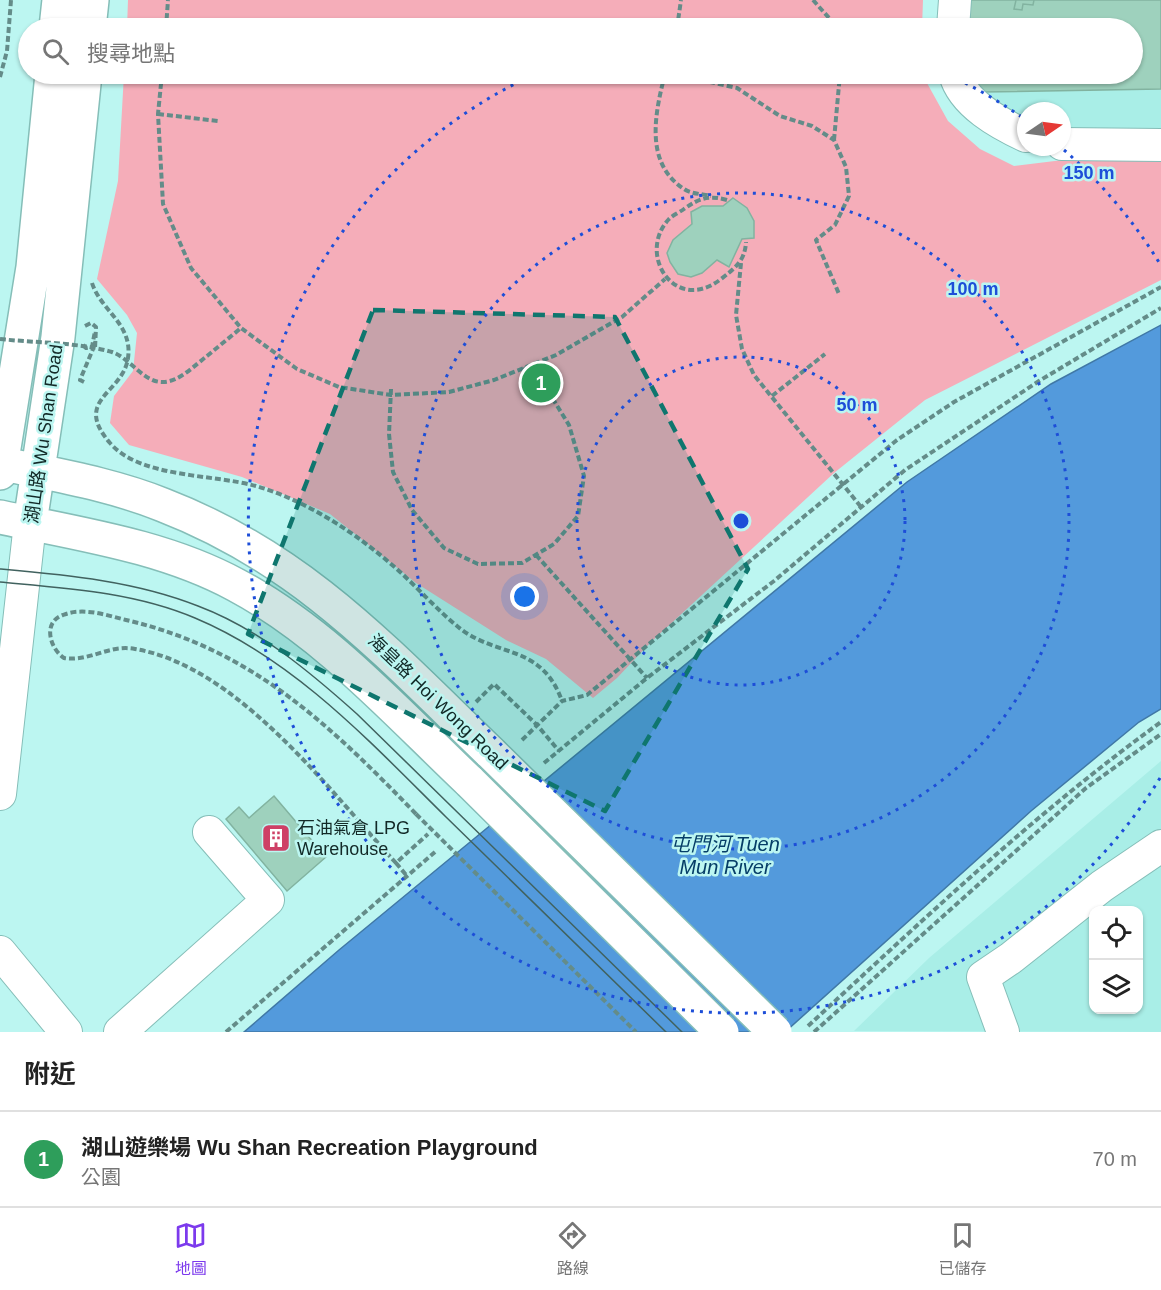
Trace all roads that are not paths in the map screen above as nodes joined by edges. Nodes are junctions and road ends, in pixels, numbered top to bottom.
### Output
1 (59, 0) edge
2 (92, 0) edge
3 (955, 0) edge
4 (57, 18) edge
5 (90, 18) edge
6 (954, 18) edge
7 (51, 84) edge
8 (84, 84) edge
9 (959, 84) edge
10 (1017, 132) edge
11 (1071, 144) edge
12 (1161, 145) edge
13 (0, 466) edge
14 (36, 471) junction
15 (15, 520) edge
16 (1, 786) edge
17 (209, 832) dead end
18 (1161, 846) edge
19 (0, 952) edge
20 (66, 1032) edge
21 (120, 1032) edge
22 (722, 1032) edge
23 (775, 1032) edge
24 (1003, 1032) edge

1 - 4 main road
2 - 5 main road
3 - 6 street
7 - 13 main road, 湖山路 Wu Shan Road
8 - 14 main road, 湖山路 Wu Shan Road
9 - 10 street
11 - 12 street
13 - 14 main road, 海皇路 Hoi Wong Road
14 - 15 main road, 湖山路 Wu Shan Road
14 - 23 main road, 海皇路 Hoi Wong Road, bridge
15 - 16 street, 湖山路 Wu Shan Road
15 - 22 main road, 海皇路 Hoi Wong Road, bridge
17 - 21 street
18 - 24 street
19 - 20 street

